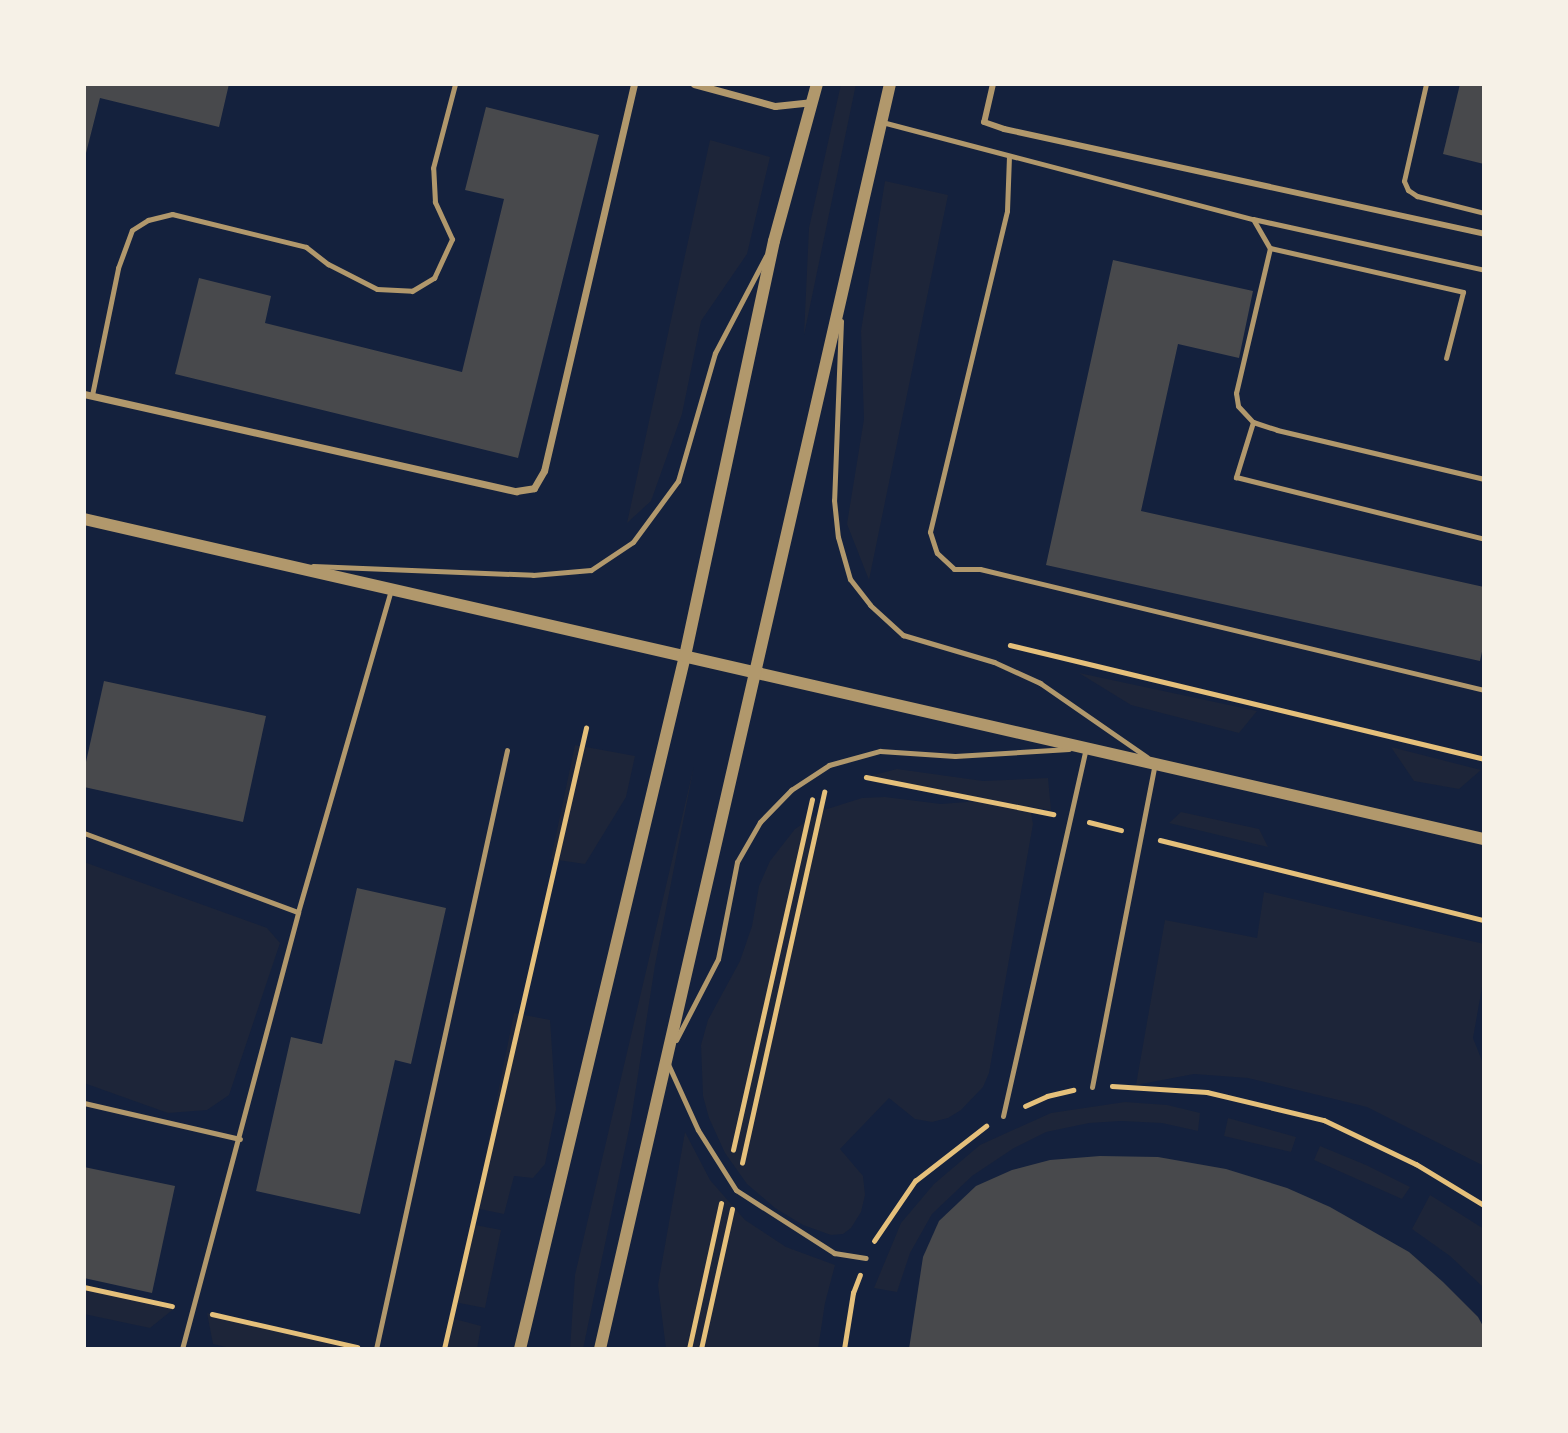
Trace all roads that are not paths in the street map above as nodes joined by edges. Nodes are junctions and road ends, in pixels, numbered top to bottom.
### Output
1 (455, 84) edge
2 (635, 84) edge
3 (694, 84) edge
4 (817, 84) edge
5 (890, 84) edge
6 (993, 84) edge
7 (1426, 84) edge
8 (813, 102) junction
9 (882, 122) junction
10 (1009, 156) junction
11 (1484, 213) edge
12 (1253, 219) junction
13 (1484, 234) edge
14 (774, 241) junction
15 (1270, 248) junction
16 (1484, 270) edge
17 (842, 304) junction
18 (1446, 358) dead end
19 (88, 394) edge
20 (1253, 422) junction
21 (1484, 479) edge
22 (84, 519) edge
23 (1484, 539) edge
24 (287, 565) junction
25 (391, 589) junction
26 (685, 656) junction
27 (755, 672) junction
28 (1484, 691) edge
29 (1086, 747) junction
30 (507, 750) dead end
31 (1155, 764) junction
32 (84, 833) edge
33 (1484, 839) edge
34 (298, 912) junction
35 (666, 1060) junction
36 (1092, 1087) road end
37 (84, 1103) edge
38 (1003, 1116) road end
39 (240, 1139) junction
40 (866, 1258) road end
41 (182, 1349) edge
42 (376, 1349) edge
43 (520, 1349) edge
44 (600, 1349) edge

1 - 19 lane
2 - 19 street
3 - 8 street
4 - 8 street
5 - 9 street
6 - 13 street
7 - 11 lane
8 - 14 street
9 - 10 lane
9 - 17 street
10 - 12 lane
10 - 28 lane
12 - 15 lane
12 - 16 lane
14 - 24 lane
14 - 26 street
15 - 18 lane
15 - 20 lane
17 - 27 street
17 - 31 lane
20 - 21 lane
20 - 23 lane
22 - 24 street
24 - 25 street
25 - 26 street
25 - 34 lane
26 - 27 street
26 - 43 street
27 - 29 street
27 - 35 street
29 - 31 street
29 - 35 lane
29 - 38 lane
30 - 42 lane
31 - 33 street
31 - 36 lane
32 - 34 lane
34 - 39 lane
35 - 40 lane
35 - 44 street
37 - 39 lane
39 - 41 lane

